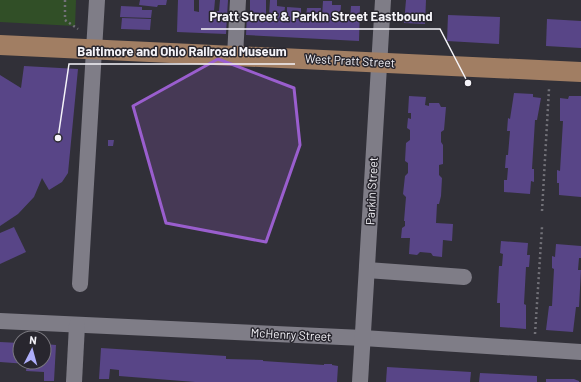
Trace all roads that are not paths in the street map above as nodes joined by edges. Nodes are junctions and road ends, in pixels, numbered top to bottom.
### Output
1 (97, 0) edge
2 (238, 0) edge
3 (383, 0) edge
4 (0, 45) edge
5 (95, 49) junction
6 (235, 56) junction
7 (380, 63) junction
8 (581, 72) edge
9 (367, 270) junction
10 (464, 277) dead end
11 (80, 284) dead end
12 (0, 321) edge
13 (77, 325) junction
14 (363, 338) junction
15 (581, 352) edge
16 (74, 382) edge
17 (360, 382) edge

1 - 5 street
2 - 6 street
3 - 7 street, Parkin Street
4 - 5 main road, West Pratt Street
5 - 6 main road, West Pratt Street
5 - 11 street
6 - 7 main road, West Pratt Street
7 - 8 main road, West Pratt Street
7 - 9 street, Parkin Street
9 - 10 street
9 - 14 street, Parkin Street
12 - 13 street, McHenry Street
13 - 14 street, McHenry Street
13 - 16 street
14 - 15 street, McHenry Street
14 - 17 street, Parkin Street

